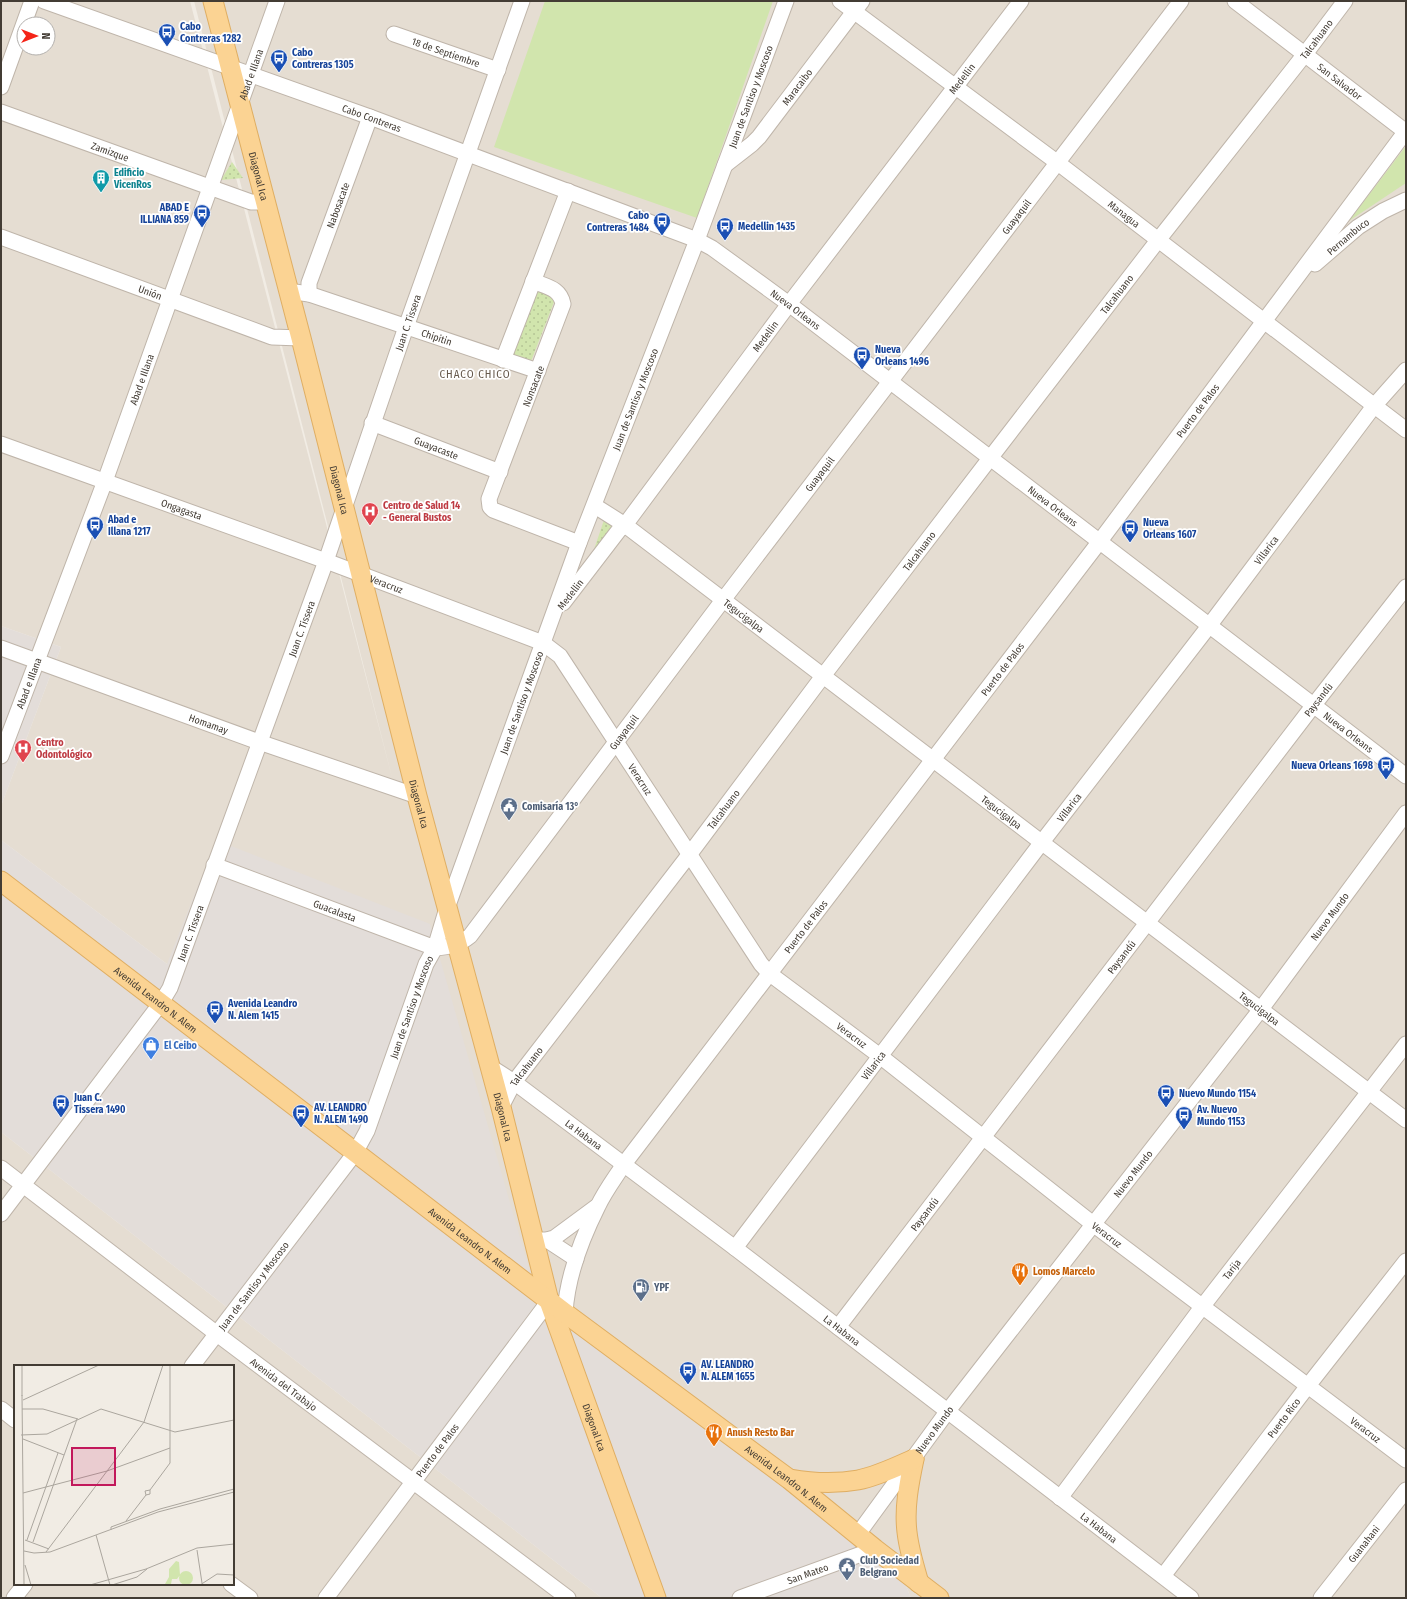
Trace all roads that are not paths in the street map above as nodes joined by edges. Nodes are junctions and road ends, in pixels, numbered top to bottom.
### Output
1 (32, 1) edge
2 (44, 1) edge
3 (213, 1) edge
4 (277, 1) edge
5 (522, 1) edge
6 (786, 1) edge
7 (840, 1) edge
8 (1021, 1) edge
9 (1181, 1) edge
10 (1235, 1) edge
11 (1345, 1) edge
12 (858, 6) edge
13 (394, 34) dead end
14 (1304, 54) junction
15 (231, 68) junction
16 (498, 70) junction
17 (251, 75) junction
18 (956, 86) junction
19 (1, 87) edge
20 (240, 104) junction
21 (1, 112) edge
22 (370, 117) junction
23 (1406, 132) edge
24 (468, 153) junction
25 (1058, 163) junction
26 (725, 165) junction
27 (210, 187) junction
28 (568, 191) junction
29 (1406, 200) edge
30 (266, 202) junction
31 (1, 237) edge
32 (1159, 239) junction
33 (697, 240) junction
34 (1295, 280) junction
35 (533, 281) junction
36 (288, 291) junction
37 (309, 294) junction
38 (169, 300) junction
39 (789, 304) junction
40 (1265, 321) junction
41 (406, 327) junction
42 (301, 338) junction
43 (503, 360) junction
44 (1406, 370) edge
45 (538, 371) junction
46 (890, 381) junction
47 (1374, 406) junction
48 (372, 423) junction
49 (1406, 430) edge
50 (1, 444) edge
51 (991, 458) junction
52 (500, 472) junction
53 (105, 482) junction
54 (595, 506) junction
55 (343, 510) junction
56 (625, 525) junction
57 (1100, 541) junction
58 (579, 543) junction
59 (326, 562) junction
60 (361, 574) junction
61 (1406, 587) edge
62 (723, 600) junction
63 (554, 614) junction
64 (1209, 626) junction
65 (543, 643) junction
66 (1, 648) edge
67 (36, 661) junction
68 (823, 676) junction
69 (1313, 706) junction
70 (616, 741) junction
71 (259, 742) junction
72 (1, 756) edge
73 (933, 760) junction
74 (1406, 776) edge
75 (417, 796) junction
76 (1406, 813) edge
77 (1042, 842) junction
78 (689, 855) junction
79 (214, 865) junction
80 (1, 881) edge
81 (447, 908) junction
82 (1146, 923) junction
83 (456, 945) junction
84 (435, 948) junction
85 (770, 974) junction
86 (161, 1003) junction
87 (1261, 1009) junction
88 (1406, 1044) edge
89 (880, 1056) junction
90 (489, 1066) junction
91 (514, 1082) junction
92 (1369, 1092) junction
93 (500, 1107) junction
94 (1406, 1120) edge
95 (983, 1137) junction
96 (355, 1153) junction
97 (624, 1164) junction
98 (1, 1168) edge
99 (23, 1184) junction
100 (598, 1206) junction
101 (1, 1214) edge
102 (1094, 1224) junction
103 (540, 1240) junction
104 (735, 1248) junction
105 (576, 1259) junction
106 (1406, 1261) edge
107 (549, 1301) junction
108 (1202, 1307) junction
109 (565, 1313) junction
110 (838, 1327) junction
111 (217, 1334) junction
112 (193, 1365) edge
113 (1307, 1387) junction
114 (1, 1409) edge
115 (947, 1412) junction
116 (14, 1419) edge
117 (914, 1459) junction
118 (1406, 1460) edge
119 (789, 1479) junction
120 (414, 1481) junction
121 (1406, 1490) edge
122 (1060, 1498) junction
123 (858, 1534) junction
124 (875, 1549) junction
125 (1163, 1576) junction
126 (24, 1585) edge
127 (232, 1585) edge
128 (920, 1590) edge
129 (14, 1598) edge
130 (250, 1598) edge
131 (326, 1598) edge
132 (568, 1598) edge
133 (656, 1598) edge
134 (740, 1598) edge
135 (939, 1598) edge
136 (1191, 1598) edge
137 (1321, 1598) edge

1 - 19 street
2 - 15 street, Cabo Contreras
3 - 15 main road, Diagonal Ica
4 - 17 street, Abad e Illana
5 - 16 street, Juan C. Tissera
6 - 26 street, Juan de Santiso y Moscoso
7 - 12 street, Managua
8 - 18 street, Medellin
9 - 25 street, Guayaquil
10 - 14 street, San Salvador
11 - 14 street, Talcahuano
12 - 18 street, Managua
12 - 26 street, Maracaibo
13 - 16 street, 18 de Septiembre
14 - 23 street, San Salvador
14 - 32 street, Talcahuano
15 - 17 street, Cabo Contreras
15 - 20 main road, Diagonal Ica
16 - 24 street, Juan C. Tissera
17 - 20 street, Abad e Illana
17 - 22 street, Cabo Contreras
18 - 25 street, Managua
18 - 39 street, Medellin
20 - 27 street, Abad e Illana
20 - 30 main road, Diagonal Ica
21 - 27 street, Zamizque
22 - 24 street, Cabo Contreras
22 - 37 street, Nabosacate
23 - 34 street, Puerto de Palos
24 - 28 street, Cabo Contreras
24 - 41 street, Juan C. Tissera
25 - 32 street, Managua
25 - 46 street, Guayaquil
26 - 33 street, Juan de Santiso y Moscoso
27 - 30 street, Zamizque
27 - 38 street, Abad e Illana
28 - 33 street, Cabo Contreras
28 - 35 street
29 - 34 street, Pernambuco
30 - 36 main road, Diagonal Ica
31 - 38 street, Unión
32 - 40 street, Managua
32 - 51 street, Talcahuano
33 - 39 street, Nueva Orleans
33 - 54 street, Juan de Santiso y Moscoso
34 - 40 street, Puerto de Palos
35 - 43 street
35 - 45 street, Nonsacate
36 - 37 street, Chipitin
36 - 42 main road, Diagonal Ica
37 - 41 street, Chipitin
38 - 42 street, Unión
38 - 53 street, Abad e Illana
39 - 46 street, Nueva Orleans
39 - 56 street, Medellin
40 - 47 street, Managua
40 - 57 street, Puerto de Palos
41 - 43 street, Chipitin
41 - 48 street, Juan C. Tissera
42 - 55 main road, Diagonal Ica
43 - 45 street, Chipitin
44 - 47 street, Villarica
45 - 52 street, Nonsacate
46 - 51 street, Nueva Orleans
46 - 62 street, Guayaquil
47 - 49 street, Managua
47 - 64 street, Villarica
48 - 52 street, Guayacaste
48 - 55 street, Juan C. Tissera
50 - 53 street, Ongagasta
51 - 57 street, Nueva Orleans
51 - 68 street, Talcahuano
52 - 58 street, Nonsacate
53 - 59 street, Ongagasta
53 - 67 street, Abad e Illana
54 - 56 street, Tegucigalpa
54 - 58 street, Juan de Santiso y Moscoso
55 - 59 street, Juan C. Tissera
55 - 60 main road, Diagonal Ica
56 - 62 street, Tegucigalpa
56 - 63 street, Medellin
57 - 64 street, Nueva Orleans
57 - 73 street, Puerto de Palos
58 - 63 street, Juan de Santiso y Moscoso
59 - 60 street, Ongagasta
59 - 71 street, Juan C. Tissera
60 - 65 street, Veracruz
60 - 75 main road, Diagonal Ica
61 - 69 street, Paysandú
62 - 68 street, Tegucigalpa
62 - 70 street, Guayaquil
63 - 65 street, Juan de Santiso y Moscoso
64 - 69 street, Nueva Orleans
64 - 77 street, Villarica
65 - 70 street, Veracruz
65 - 81 street, Juan de Santiso y Moscoso
66 - 67 street, Homamay
67 - 71 street, Homamay
67 - 72 street, Abad e Illana
68 - 73 street, Tegucigalpa
68 - 78 street, Talcahuano
69 - 74 street, Nueva Orleans
69 - 82 street, Paysandú
70 - 78 street, Veracruz
70 - 83 street, Guayaquil
71 - 75 street, Homamay
71 - 79 street, Juan C. Tissera
73 - 77 street, Tegucigalpa
73 - 85 street, Puerto de Palos
75 - 81 main road, Diagonal Ica
76 - 87 street, Nuevo Mundo
77 - 82 street, Tegucigalpa
77 - 89 street, Villarica
78 - 85 street, Veracruz
78 - 91 street, Talcahuano
79 - 84 street, Guacalasta
79 - 86 street, Juan C. Tissera
80 - 86 main road, Avenida Leandro N. Alem
81 - 83 main road, Diagonal Ica
81 - 84 street, Juan de Santiso y Moscoso
82 - 87 street, Tegucigalpa
82 - 95 street, Paysandú
83 - 84 street, Guacalasta
83 - 90 main road, Diagonal Ica
84 - 96 street, Juan de Santiso y Moscoso
85 - 89 street, Veracruz
85 - 97 street, Puerto de Palos
86 - 96 main road, Avenida Leandro N. Alem
86 - 99 street, Juan C. Tissera
87 - 92 street, Tegucigalpa
87 - 102 street, Nuevo Mundo
88 - 92 street, Tarija
89 - 95 street, Veracruz
89 - 104 street, Villarica
90 - 91 street, La Habana
90 - 93 main road, Diagonal Ica
91 - 93 street, Talcahuano
91 - 97 street, La Habana
92 - 94 street, Tegucigalpa
92 - 108 street, Tarija
93 - 103 main road, Diagonal Ica
95 - 102 street, Veracruz
95 - 110 street, Paysandú
96 - 107 main road, Avenida Leandro N. Alem
96 - 111 street, Juan de Santiso y Moscoso
97 - 100 street, Puerto de Palos
97 - 104 street, La Habana
98 - 99 street, Avenida del Trabajo
99 - 101 street, Juan C. Tissera
99 - 111 street, Avenida del Trabajo
100 - 103 street, Puerto de Palos
100 - 105 street, Puerto de Palos
102 - 108 street, Veracruz
102 - 115 street, Nuevo Mundo
103 - 105 street
103 - 107 main road, Diagonal Ica
104 - 110 street, La Habana
105 - 109 street, Puerto de Palos
106 - 113 street, Puerto Rico
107 - 109 main road, Avenida Leandro N. Alem
107 - 120 street, Puerto de Palos
107 - 133 main road, Diagonal Ica
108 - 113 street, Veracruz
108 - 122 street, Tarija
109 - 119 main road, Avenida Leandro N. Alem
110 - 115 street, La Habana
111 - 112 street, Juan de Santiso y Moscoso
111 - 120 street, Avenida del Trabajo
113 - 118 street, Veracruz
113 - 125 street, Puerto Rico
114 - 116 street
115 - 117 street, Nuevo Mundo
115 - 122 street, La Habana
117 - 119 main road
117 - 123 street, Nuevo Mundo
117 - 128 main road
119 - 123 main road, Avenida Leandro N. Alem
120 - 131 street, Puerto de Palos
120 - 132 street, Avenida del Trabajo
121 - 137 street, Guanahani
122 - 125 street, La Habana
123 - 124 main road, Avenida Leandro N. Alem
124 - 128 main road, Avenida Leandro N. Alem
124 - 134 street, San Mateo
125 - 136 street, La Habana
126 - 129 street
127 - 130 street
128 - 135 main road, Avenida Leandro N. Alem

